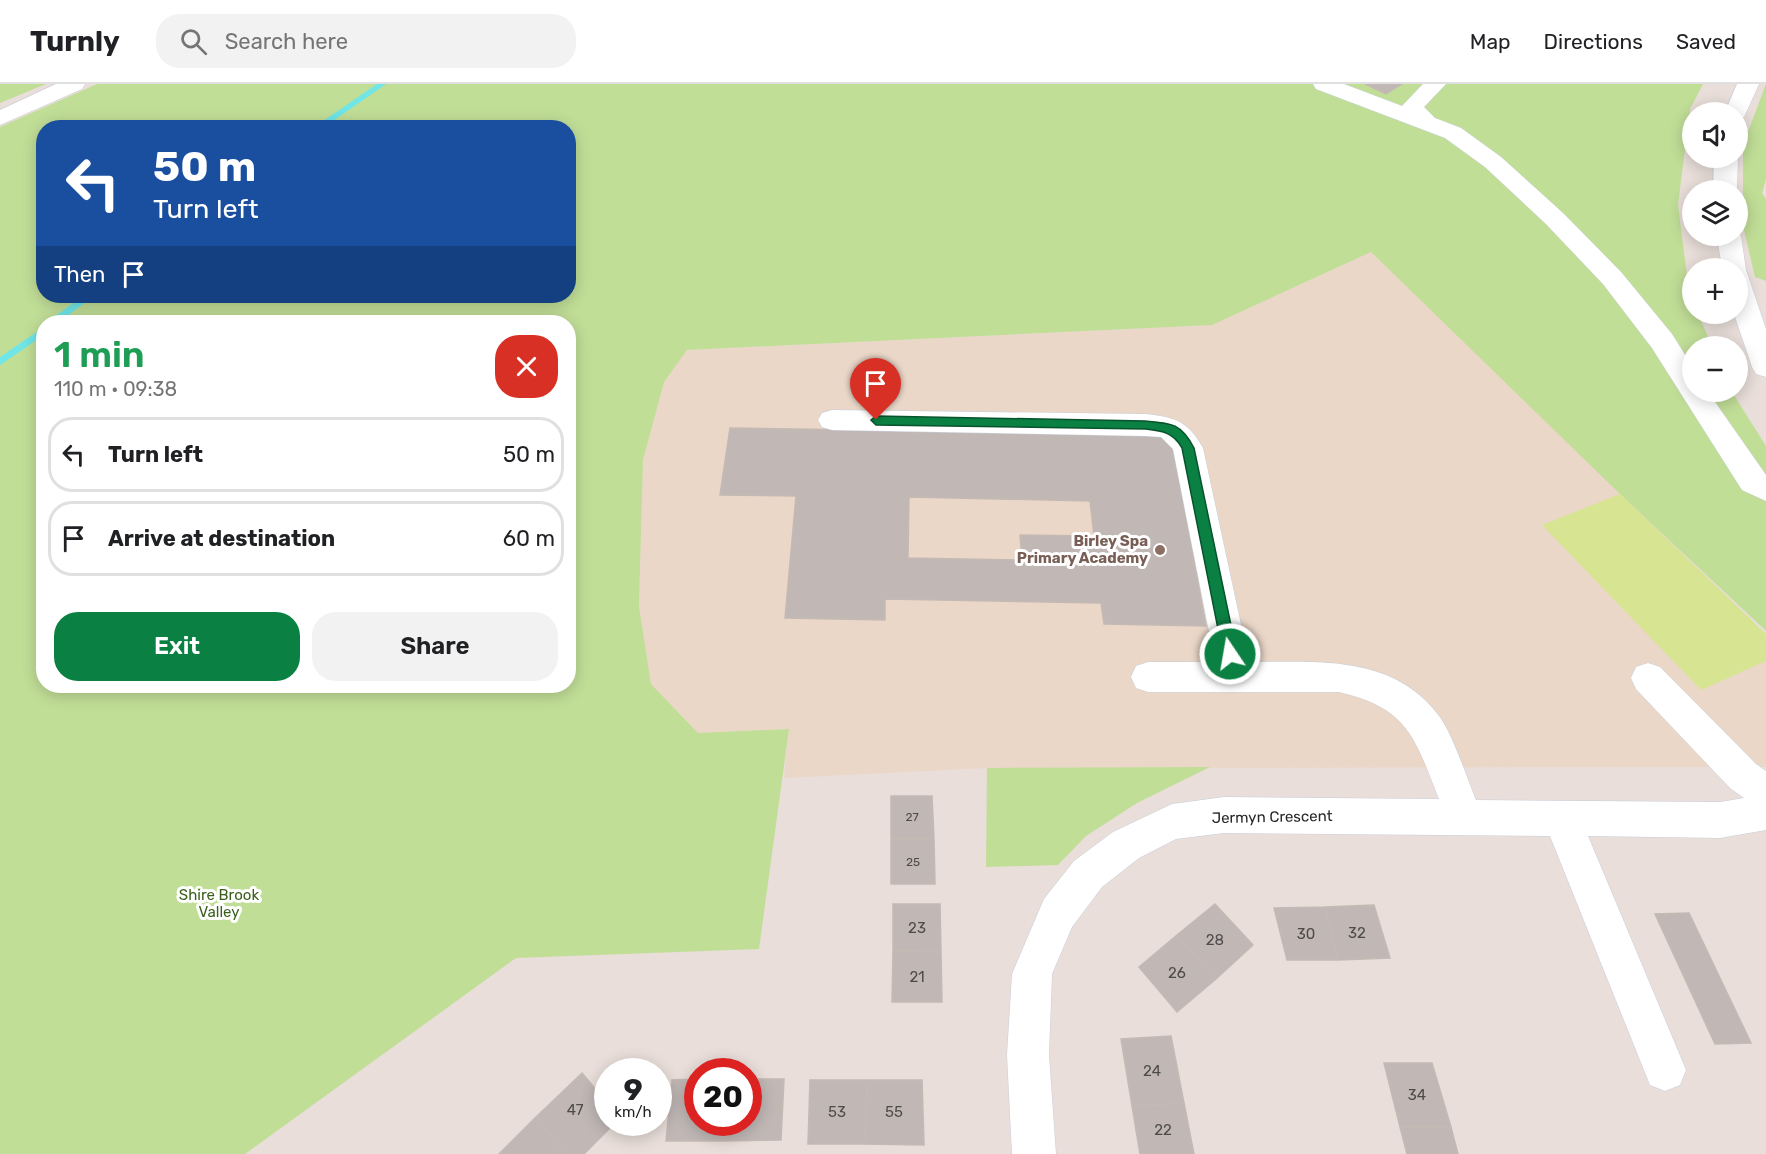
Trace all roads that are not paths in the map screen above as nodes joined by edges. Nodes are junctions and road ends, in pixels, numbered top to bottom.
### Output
1 (74, 84) edge
2 (1324, 84) edge
3 (1434, 84) edge
4 (1748, 84) edge
5 (1740, 102) edge
6 (0, 118) edge
7 (1427, 123) junction
8 (1748, 316) edge
9 (1766, 367) edge
10 (1682, 373) edge
11 (1701, 402) edge
12 (832, 420) dead end
13 (1766, 489) edge
14 (1148, 677) dead end
15 (1235, 677) junction
16 (1648, 678) dead end
17 (1766, 793) edge
18 (1766, 812) edge
19 (1465, 817) junction
20 (1561, 817) junction
21 (1665, 1070) dead end
22 (1034, 1154) edge

1 - 6 street
2 - 7 street
3 - 7 street
4 - 5 street
7 - 10 street
8 - 9 street
11 - 13 street
12 - 15 street
14 - 15 street
15 - 19 street
16 - 17 street
18 - 20 street, Jermyn Crescent
19 - 20 street, Jermyn Crescent
19 - 22 street, Jermyn Crescent
20 - 21 street

